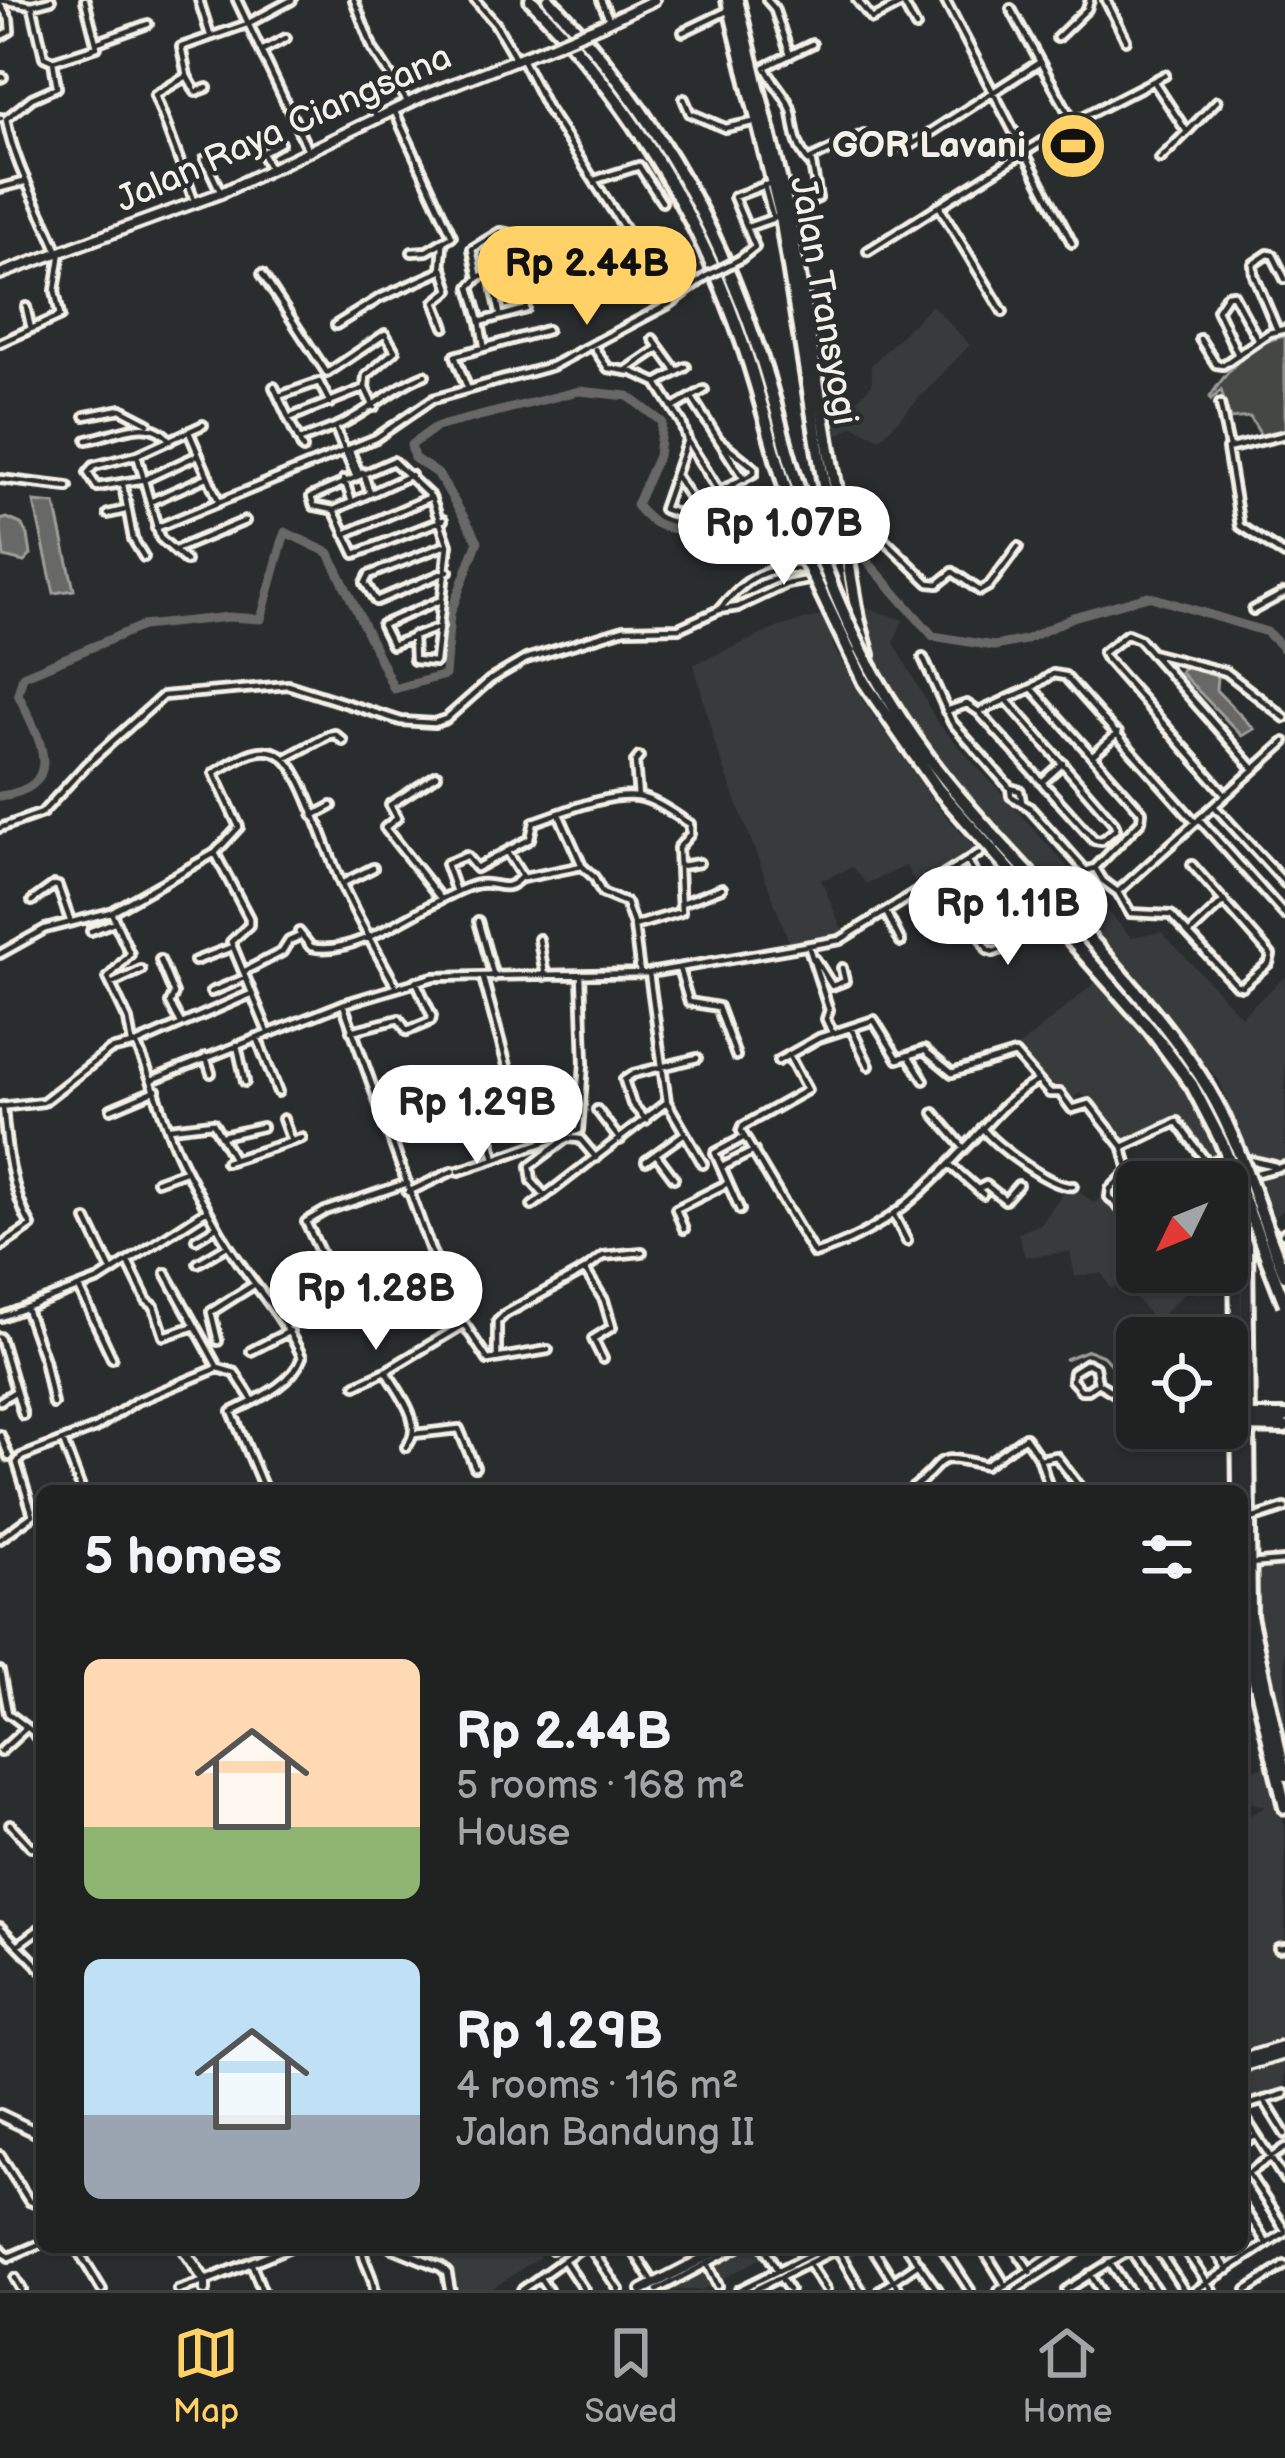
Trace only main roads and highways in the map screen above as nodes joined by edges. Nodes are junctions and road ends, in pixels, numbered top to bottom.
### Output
1 (531, 0) edge
2 (549, 0) edge
3 (654, 0) edge
4 (732, 3) edge
5 (768, 142) junction
6 (781, 215) junction
7 (0, 274) edge
8 (769, 407) junction
9 (832, 498) junction
10 (1045, 891) junction
11 (1035, 901) junction
12 (1058, 906) junction
13 (1048, 917) junction
14 (1236, 1156) junction
15 (1285, 1275) edge
16 (1285, 1304) edge
17 (1237, 1317) edge
18 (1249, 1389) joint
19 (1248, 1418) edge
20 (1279, 1422) edge
21 (1238, 1449) edge
22 (1247, 1449) edge
23 (1248, 1453) junction
24 (1239, 1485) edge
25 (1248, 1485) edge
26 (1248, 1485) edge
27 (1248, 1518) edge
28 (1248, 1518) edge
29 (1248, 1564) edge
30 (1248, 1631) edge
31 (1248, 1633) edge
32 (1285, 1775) edge
33 (1285, 1807) edge
34 (1285, 2050) edge
35 (1248, 2061) edge
36 (0, 2115) edge
37 (36, 2132) edge
38 (186, 2253) edge
39 (716, 2253) edge
40 (205, 2285) edge
41 (655, 2287) edge
42 (642, 2290) edge

1 - 8 highway
2 - 8 highway
3 - 7 main road, Jalan Raya Ciangsana, bridge
4 - 5 highway, Jalan Transyogi
4 - 5 highway, Jalan Transyogi
5 - 6 highway, Jalan Transyogi
5 - 6 highway, Jalan Transyogi
6 - 9 highway, Jalan Transyogi
8 - 15 highway, bridge
8 - 16 highway, bridge
9 - 10 highway, Jalan Transyogi
9 - 11 highway, Jalan Transyogi
10 - 11 highway
10 - 12 highway, Jalan Transyogi
11 - 13 highway, Jalan Transyogi
12 - 13 highway
12 - 14 highway, Jalan Transyogi
13 - 14 highway, Jalan Transyogi
14 - 17 highway, Jalan Transyogi
14 - 18 highway, Jalan Transyogi
18 - 20 highway
19 - 20 highway
20 - 23 highway
21 - 24 highway, Jalan Transyogi
22 - 23 highway, Jalan Transyogi
23 - 25 highway, Jalan Transyogi
26 - 27 highway, Jalan Transyogi
28 - 29 highway, Jalan Transyogi
30 - 32 highway, Jalan Transyogi
31 - 33 highway, Jalan Transyogi
34 - 35 main road
36 - 37 main road
38 - 40 main road
39 - 41 main road
41 - 42 main road

